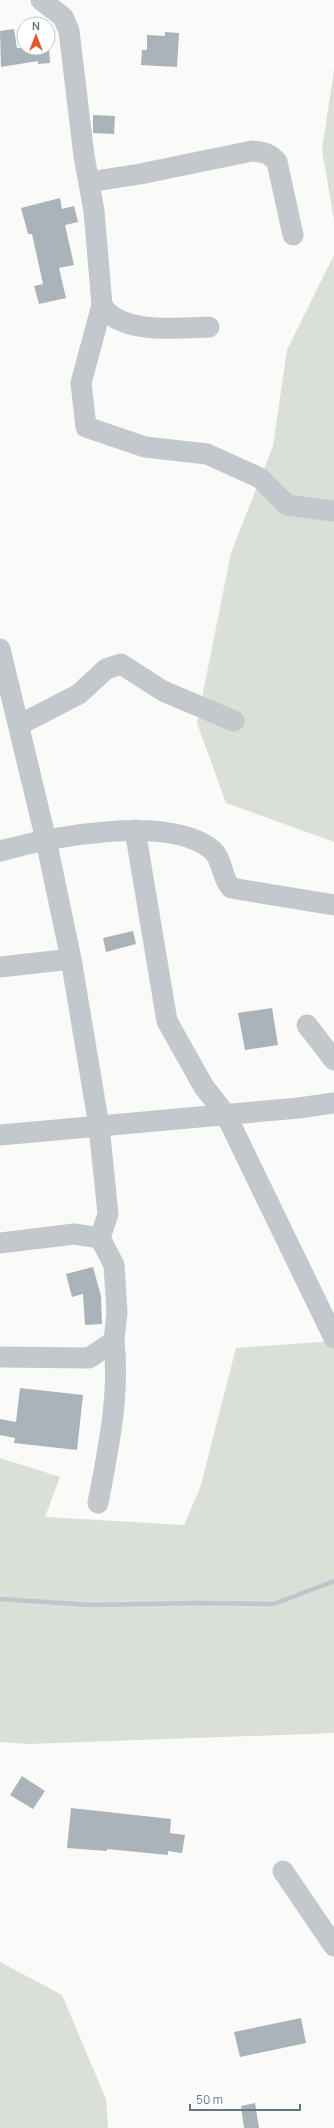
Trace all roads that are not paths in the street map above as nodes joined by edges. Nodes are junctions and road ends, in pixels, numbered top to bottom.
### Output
1 (41, 0) edge
2 (89, 182) junction
3 (293, 235) dead end
4 (102, 305) junction
5 (209, 327) dead end
6 (334, 511) edge
7 (0, 648) edge
8 (234, 721) dead end
9 (19, 725) junction
10 (135, 830) junction
11 (46, 840) junction
12 (0, 851) edge
13 (334, 905) edge
14 (71, 959) junction
15 (0, 967) edge
16 (307, 1025) dead end
17 (334, 1060) edge
18 (334, 1103) edge
19 (226, 1115) junction
20 (99, 1126) junction
21 (0, 1135) edge
22 (100, 1238) junction
23 (0, 1243) edge
24 (334, 1338) edge
25 (114, 1341) junction
26 (0, 1357) edge
27 (98, 1503) dead end
28 (283, 1871) dead end
29 (334, 1946) edge

1 - 2 street
2 - 3 street
2 - 4 street
4 - 5 street
4 - 6 street
7 - 9 street
8 - 9 street
9 - 11 street
10 - 11 street
10 - 13 street
10 - 19 street
11 - 12 street
11 - 14 street
14 - 15 street
14 - 20 street
16 - 17 street
18 - 19 street
19 - 20 street
19 - 24 street
20 - 21 street
20 - 22 street
22 - 23 street
22 - 25 street
25 - 26 street
25 - 27 street
28 - 29 street

